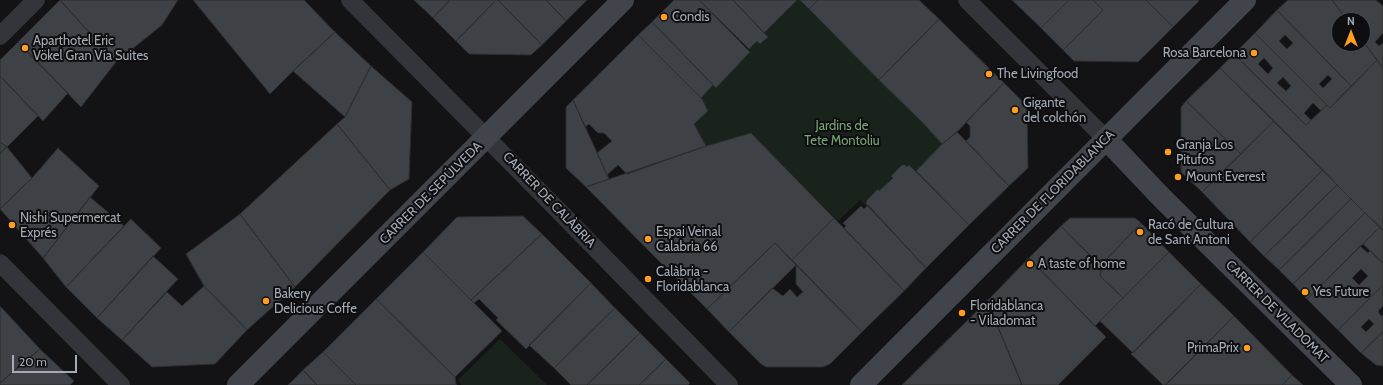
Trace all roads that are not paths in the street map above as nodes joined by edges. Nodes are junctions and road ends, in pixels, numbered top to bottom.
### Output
1 (36, 0) edge
2 (350, 0) edge
3 (623, 0) edge
4 (967, 0) edge
5 (1246, 0) edge
6 (0, 36) edge
7 (486, 137) junction
8 (1106, 139) junction
9 (0, 263) edge
10 (121, 385) edge
11 (238, 385) edge
12 (729, 385) edge
13 (860, 385) edge
14 (1351, 385) edge

1 - 6 street
2 - 7 street, CARRER DE CALÀBRIA
3 - 7 street, CARRER DE SEPÚLVEDA
4 - 8 street, CARRER DE VILADOMAT
5 - 8 street, CARRER DE FLORIDABLANCA
7 - 11 street, CARRER DE SEPÚLVEDA
7 - 12 street, CARRER DE CALÀBRIA
8 - 13 street, CARRER DE FLORIDABLANCA
8 - 14 street, CARRER DE VILADOMAT
9 - 10 street

